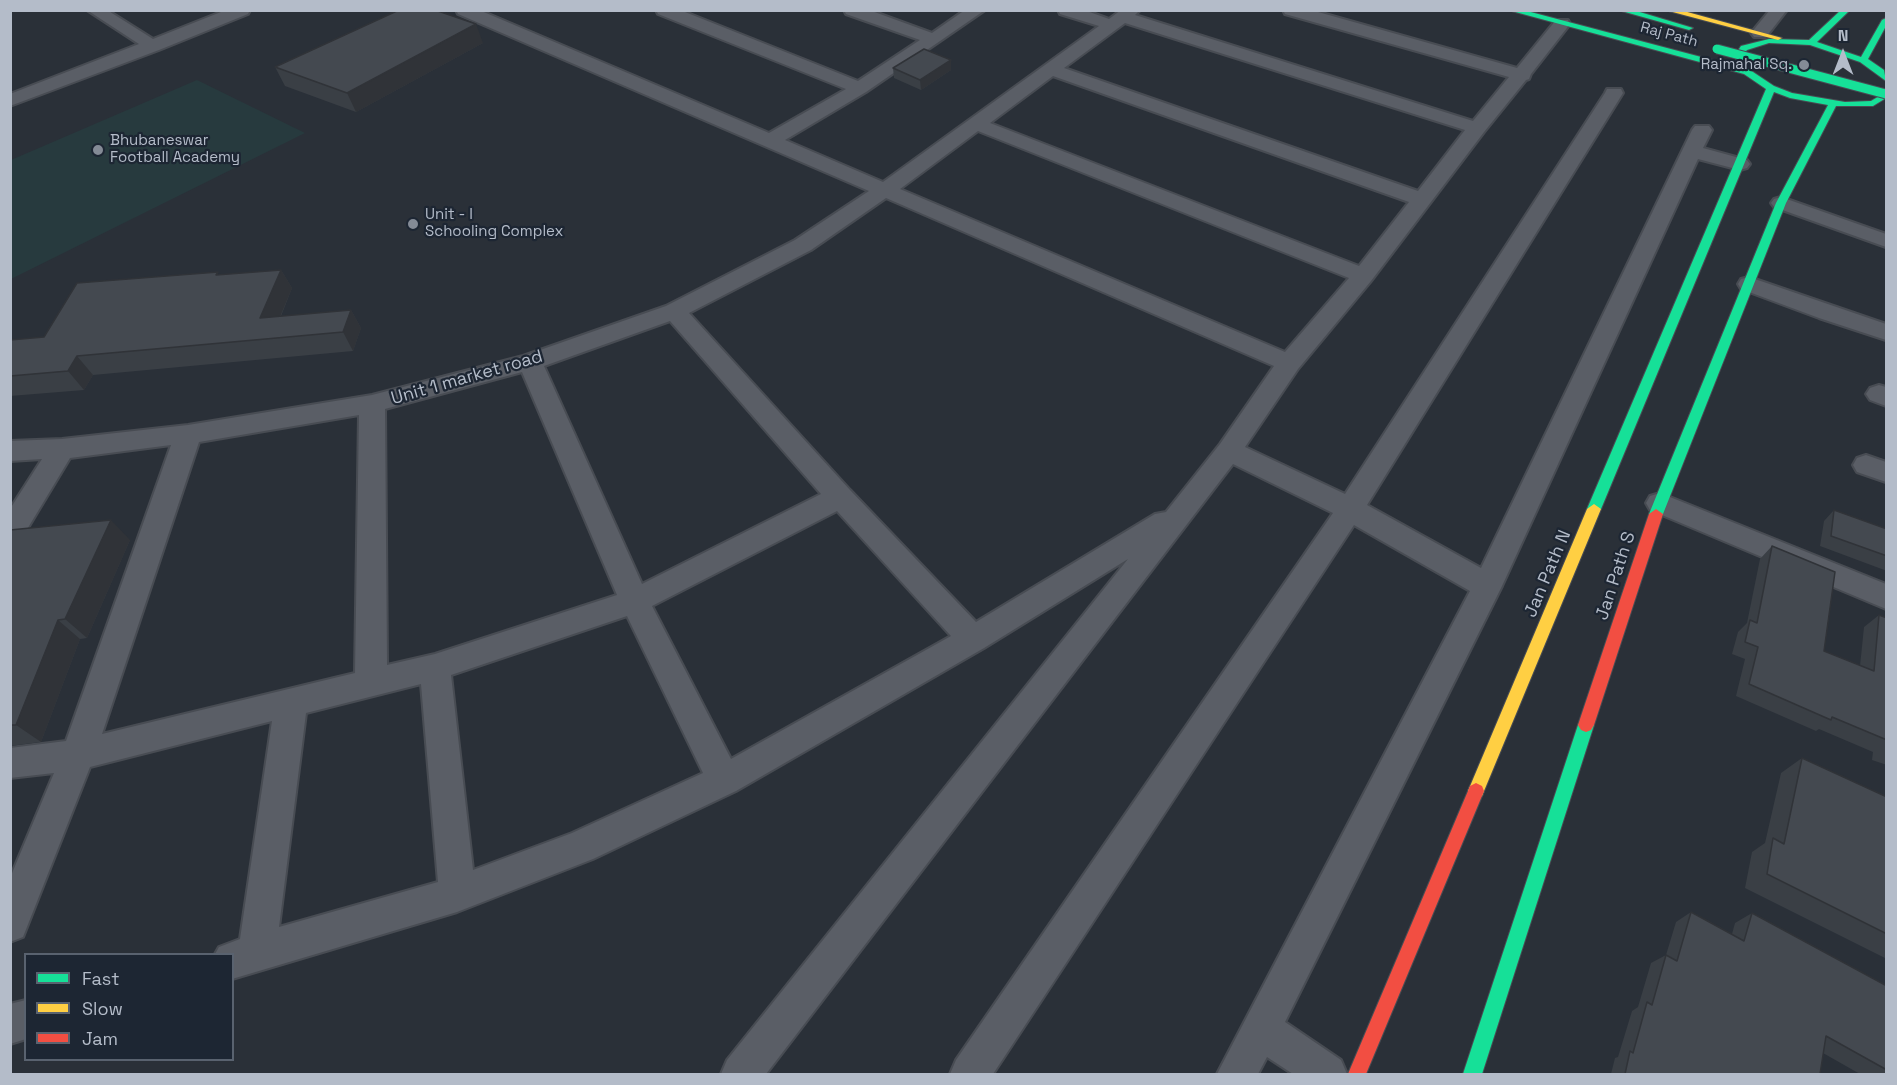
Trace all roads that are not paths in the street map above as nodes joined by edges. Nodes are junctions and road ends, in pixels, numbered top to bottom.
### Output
1 (95, 10) edge
2 (242, 10) edge
3 (464, 10) edge
4 (664, 10) edge
5 (852, 10) edge
6 (977, 10) edge
7 (1066, 10) edge
8 (1291, 10) edge
9 (1512, 10) edge
10 (1779, 10) edge
11 (1846, 10) edge
12 (1672, 11) edge
13 (1619, 16) edge
14 (1122, 18) edge
15 (1887, 20) edge
16 (1562, 24) junction
17 (1720, 24) junction
18 (1760, 33) junction
19 (933, 39) junction
20 (1787, 40) junction
21 (1811, 43) junction
22 (1711, 44) junction
23 (153, 46) junction
24 (1698, 60) junction
25 (1866, 62) junction
26 (1887, 68) edge
27 (1051, 69) junction
28 (1747, 72) junction
29 (1523, 75) junction
30 (1887, 79) edge
31 (860, 88) junction
32 (1771, 88) junction
33 (1614, 93) dead end
34 (1887, 95) edge
35 (11, 101) edge
36 (1833, 104) junction
37 (1857, 105) junction
38 (1881, 112) dead end
39 (976, 124) junction
40 (1477, 128) junction
41 (769, 141) junction
42 (1740, 165) junction
43 (886, 189) junction
44 (1422, 199) junction
45 (1781, 203) junction
46 (1887, 241) edge
47 (1364, 276) junction
48 (1749, 284) junction
49 (674, 311) junction
50 (1887, 332) edge
51 (530, 362) junction
52 (1289, 363) junction
53 (372, 404) junction
54 (188, 434) junction
55 (63, 449) junction
56 (10, 451) edge
57 (1228, 451) junction
58 (840, 497) junction
59 (1660, 503) junction
60 (1350, 509) junction
61 (1181, 512) junction
62 (10, 533) edge
63 (1487, 586) junction
64 (1887, 597) edge
65 (635, 601) junction
66 (973, 639) junction
67 (435, 667) junction
68 (371, 682) junction
69 (291, 703) junction
70 (78, 755) junction
71 (10, 763) edge
72 (724, 780) junction
73 (457, 894) junction
74 (10, 924) edge
75 (245, 957) edge
76 (1261, 1029) junction
77 (741, 1074) edge
78 (970, 1074) edge
79 (1237, 1074) edge
80 (1327, 1074) edge
81 (1356, 1074) edge
82 (1473, 1074) edge

1 - 23 street
2 - 23 street
3 - 41 street
4 - 31 street
5 - 19 street
6 - 19 street
7 - 14 street
8 - 29 street
9 - 16 main road, Raj Path
10 - 18 street
11 - 21 main road
12 - 17 main road, Raj Path
13 - 22 main road
13 - 22 main road
14 - 27 street, Unit 1 market road
14 - 40 street
15 - 25 main road
16 - 24 main road, Raj Path
16 - 29 street
17 - 18 main road, Raj Path
17 - 24 main road
18 - 20 main road, Raj Path
19 - 31 street
20 - 21 main road, Raj Path
20 - 28 main road, Raj Path
21 - 25 main road, Raj Path
22 - 30 main road
22 - 34 main road, bridge
23 - 35 street
24 - 28 main road, Raj Path
25 - 26 main road, Raj Path
25 - 30 main road, Raj Path
27 - 39 street, Unit 1 market road
27 - 44 street
28 - 32 main road, Raj Path
29 - 40 street
31 - 41 street
32 - 36 main road, Raj Path
32 - 42 main road, Jan Path N
33 - 60 street
34 - 37 main road, Raj Path
36 - 37 main road, Raj Path
36 - 45 main road, Jan Path S
37 - 38 main road, Raj Path
39 - 43 street, Unit 1 market road
39 - 47 street
40 - 44 street
41 - 43 street
42 - 63 street
42 - 81 main road, Jan Path N
43 - 49 street, Unit 1 market road
43 - 52 street
44 - 47 street
45 - 46 street
45 - 48 main road, Jan Path S
47 - 52 street
48 - 50 street
48 - 59 main road, Jan Path S
49 - 51 street, Unit 1 market road
49 - 58 street
51 - 53 street, Unit 1 market road
51 - 65 street
52 - 57 street
53 - 54 street, Unit 1 market road
53 - 68 street
54 - 55 street, Unit 1 market road
54 - 70 street
55 - 56 street, Unit 1 market road
55 - 62 street
57 - 60 street
57 - 61 street
58 - 65 street
58 - 66 street
59 - 64 street
59 - 82 main road, Jan Path S
60 - 63 street
60 - 78 street
61 - 66 street
61 - 77 street
63 - 76 street
65 - 67 street
65 - 72 street
66 - 72 street
67 - 68 street
67 - 73 street
68 - 69 street
69 - 70 street
69 - 75 street
70 - 71 street
70 - 74 street
72 - 73 street
73 - 75 street
76 - 79 street
76 - 80 street

